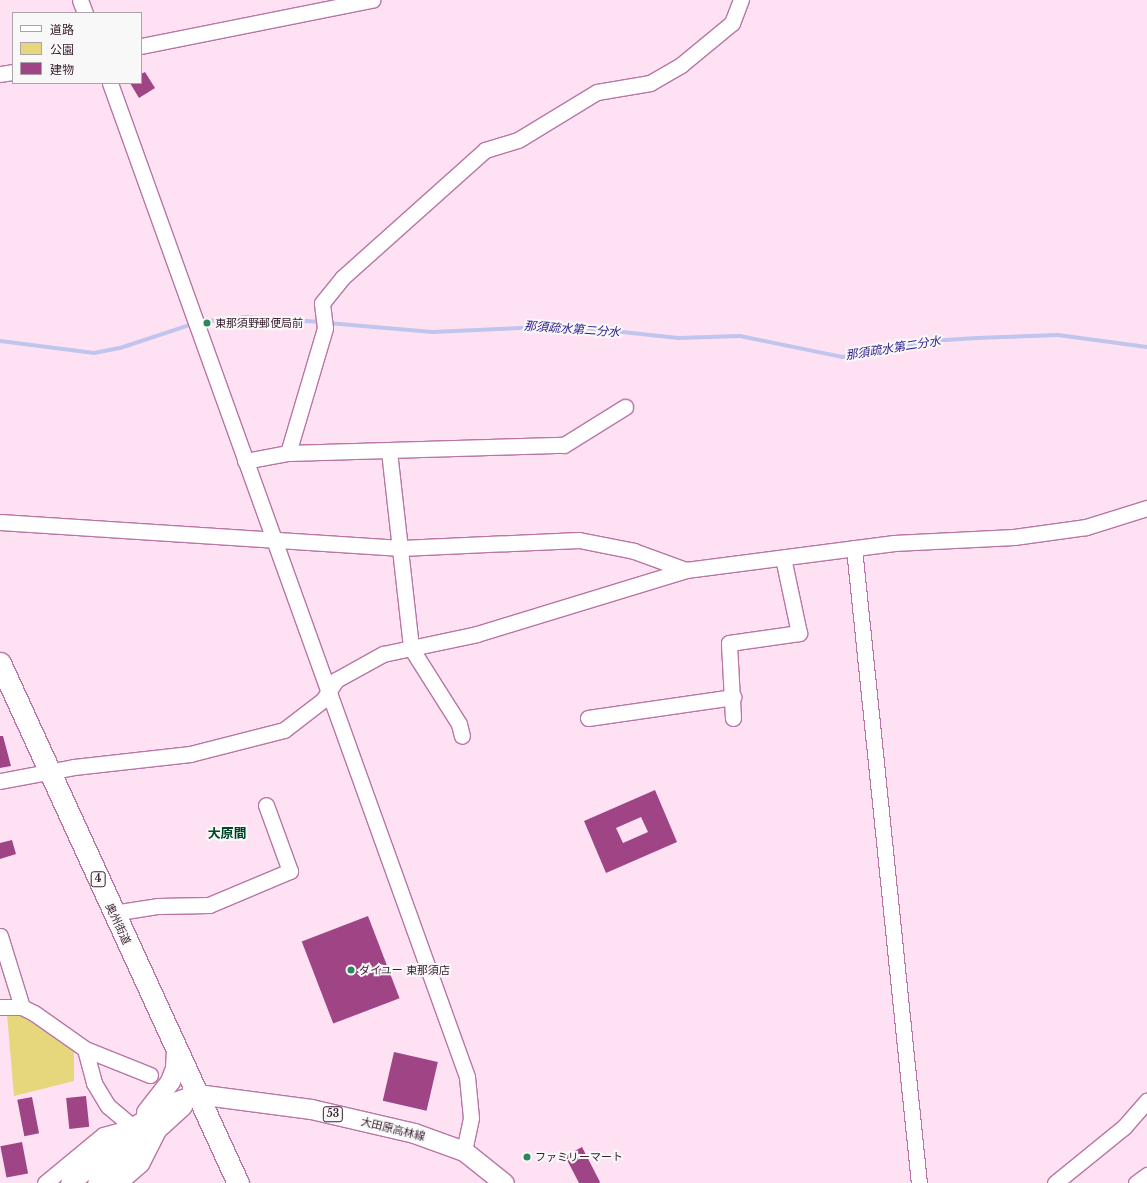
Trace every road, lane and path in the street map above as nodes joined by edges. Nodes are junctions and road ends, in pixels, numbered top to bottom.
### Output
1 (80, 0) edge
2 (372, 0) edge
3 (741, 0) edge
4 (85, 12) edge
5 (142, 46) edge
6 (12, 72) edge
7 (0, 74) edge
8 (110, 84) edge
9 (624, 407) dead end
10 (389, 451) junction
11 (288, 453) junction
12 (245, 461) junction
13 (1147, 508) edge
14 (0, 522) edge
15 (276, 542) junction
16 (401, 548) junction
17 (854, 548) junction
18 (783, 558) junction
19 (686, 570) junction
20 (411, 648) junction
21 (0, 664) edge
22 (330, 691) junction
23 (733, 697) junction
24 (588, 718) dead end
25 (733, 718) dead end
26 (462, 736) dead end
27 (49, 772) junction
28 (0, 781) edge
29 (266, 805) dead end
30 (113, 913) junction
31 (0, 936) edge
32 (0, 1007) edge
33 (22, 1007) junction
34 (176, 1048) junction
35 (85, 1049) junction
36 (150, 1075) dead end
37 (197, 1094) junction
38 (1147, 1101) edge
39 (160, 1126) junction
40 (133, 1127) junction
41 (464, 1151) junction
42 (1147, 1175) edge
43 (45, 1183) edge
44 (70, 1183) edge
45 (97, 1183) edge
46 (119, 1183) edge
47 (238, 1183) edge
48 (504, 1183) edge
49 (919, 1183) edge
50 (1055, 1183) edge
51 (1136, 1183) edge

1 - 4 street
2 - 5 street
3 - 11 street
6 - 7 street
8 - 12 street
9 - 10 street
10 - 11 street
10 - 16 street
11 - 12 street
12 - 15 street
13 - 17 street
14 - 15 street
15 - 16 street
15 - 22 street
16 - 19 street
16 - 20 street
17 - 18 street
17 - 49 street
18 - 19 street
18 - 23 street
19 - 20 street
20 - 22 street
20 - 26 street
21 - 27 highway, 奥州街道 / 4
22 - 27 street
22 - 41 street
23 - 24 street
23 - 25 street
27 - 28 street
27 - 30 highway, 奥州街道 / 4
29 - 30 street
30 - 34 highway, 奥州街道 / 4
31 - 33 street
32 - 33 street
33 - 35 street
34 - 37 highway, 奥州街道 / 4
34 - 40 main road, 大田原高林線 / 53
35 - 36 street
35 - 40 street
37 - 39 main road
37 - 40 main road, 大田原高林線 / 53
37 - 41 main road, 大田原高林線 / 53
37 - 47 highway, 奥州街道 / 4
38 - 50 street
39 - 45 main road
39 - 46 street
40 - 43 street
40 - 44 main road, 大田原高林線 / 53
41 - 48 main road, 大田原高林線 / 53
42 - 51 street

